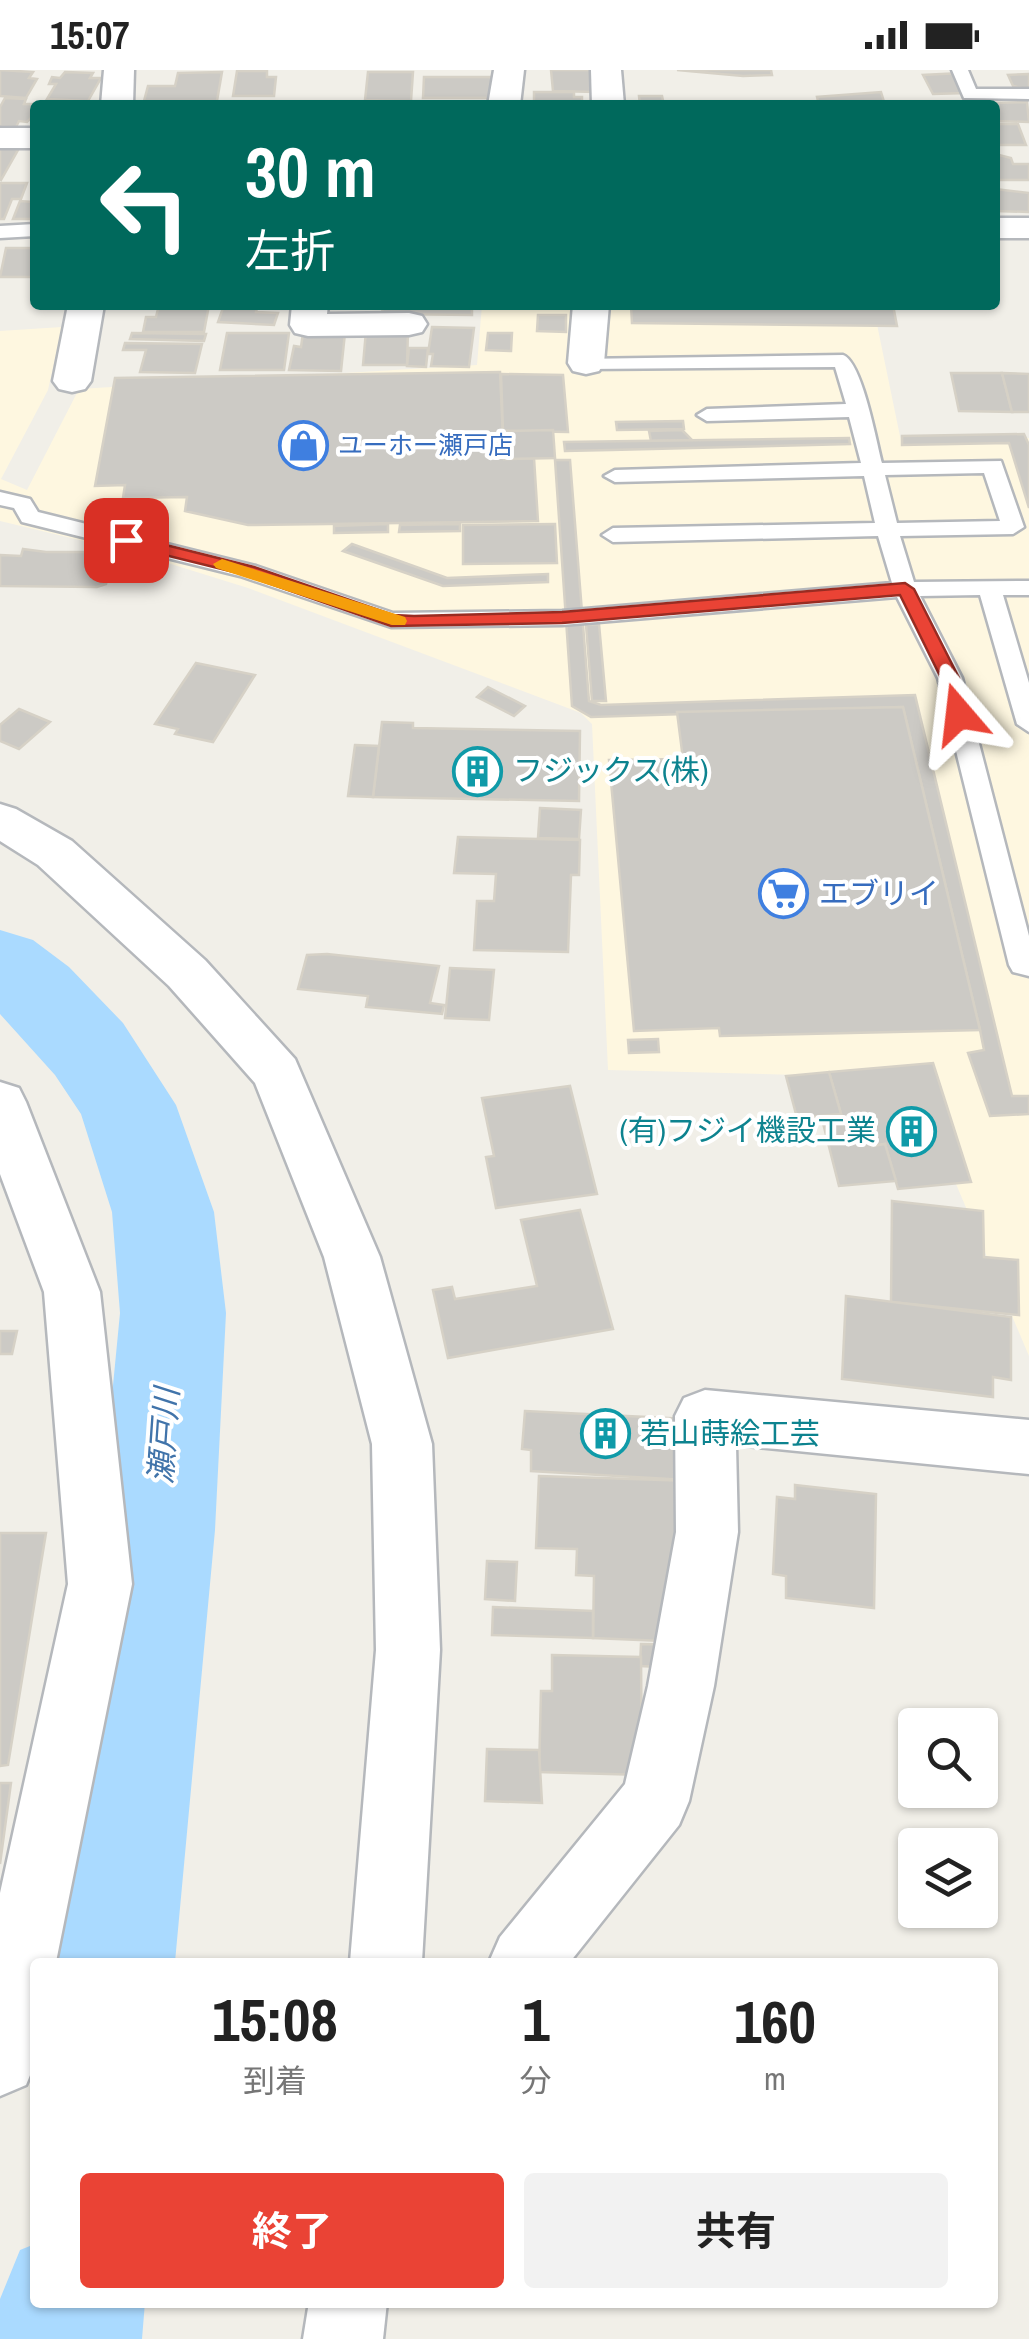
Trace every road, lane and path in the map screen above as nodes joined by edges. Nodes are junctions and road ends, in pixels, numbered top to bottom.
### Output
1 (119, 70) edge
2 (508, 70) edge
3 (606, 70) edge
4 (960, 70) edge
5 (1029, 94) edge
6 (118, 100) edge
7 (505, 100) edge
8 (608, 100) edge
9 (0, 138) edge
10 (30, 138) edge
11 (1000, 228) edge
12 (1029, 228) edge
13 (30, 230) edge
14 (0, 232) edge
15 (85, 310) edge
16 (310, 310) edge
17 (591, 310) edge
18 (409, 324) dead end
19 (586, 362) joint
20 (72, 381) dead end
21 (860, 410) junction
22 (707, 415) dead end
23 (870, 468) junction
24 (615, 476) dead end
25 (0, 498) edge
26 (886, 529) junction
27 (613, 535) dead end
28 (990, 588) junction
29 (1029, 588) edge
30 (905, 589) junction
31 (1029, 724) edge
32 (0, 820) edge
33 (1029, 966) edge
34 (1, 1104) edge
35 (1029, 1447) edge
36 (30, 1958) edge
37 (386, 1958) edge
38 (529, 1958) edge
39 (30, 1959) edge
40 (14, 2045) edge
41 (347, 2308) edge
42 (344, 2339) edge

1 - 6 street
2 - 7 street
3 - 8 street
4 - 5 lane
9 - 10 street
11 - 12 street
13 - 14 lane
15 - 20 street
16 - 18 street
17 - 19 street
19 - 21 lane
21 - 22 lane
21 - 23 lane
23 - 24 lane
23 - 26 lane
23 - 26 lane
25 - 30 lane
26 - 27 lane
26 - 30 lane
28 - 29 lane
28 - 30 lane
28 - 31 lane
30 - 33 lane
32 - 37 street
34 - 36 street
35 - 38 street
39 - 40 street
41 - 42 street

